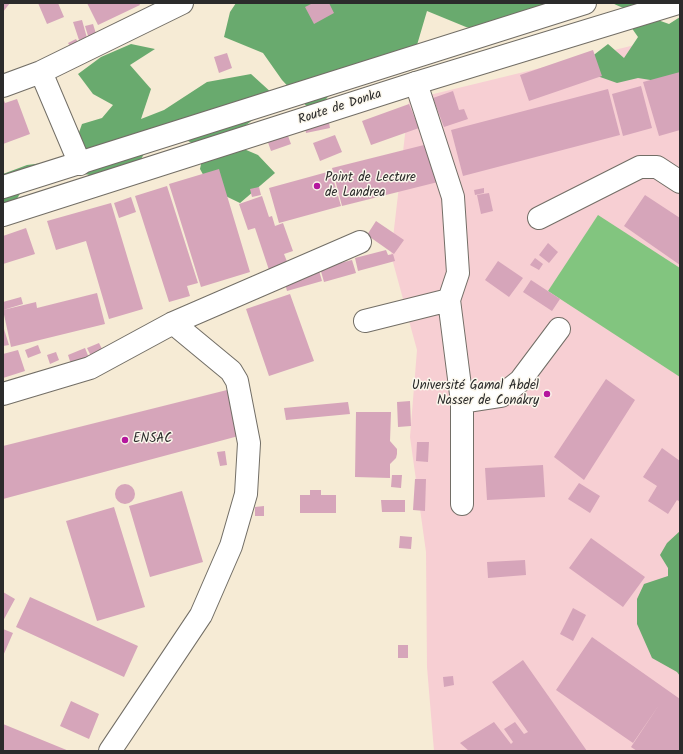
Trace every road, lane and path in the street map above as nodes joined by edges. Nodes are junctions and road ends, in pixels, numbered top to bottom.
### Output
1 (182, 3) edge
2 (585, 3) edge
3 (678, 3) edge
4 (41, 72) junction
5 (416, 83) junction
6 (3, 86) edge
7 (80, 164) junction
8 (680, 182) edge
9 (3, 187) edge
10 (3, 215) edge
11 (539, 218) dead end
12 (360, 242) dead end
13 (448, 300) junction
14 (365, 321) dead end
15 (172, 323) junction
16 (559, 329) dead end
17 (3, 394) edge
18 (462, 402) junction
19 (462, 504) dead end
20 (110, 751) edge

1 - 4 main road
2 - 7 main road, Route de Donka
3 - 5 main road, Route de Donka
4 - 6 main road
4 - 7 main road
5 - 10 main road, Route de Donka
5 - 13 main road
7 - 9 main road, Route de Donka
8 - 11 main road
12 - 15 main road
13 - 14 main road
13 - 18 main road
15 - 17 main road
15 - 20 main road
16 - 18 main road
18 - 19 main road

